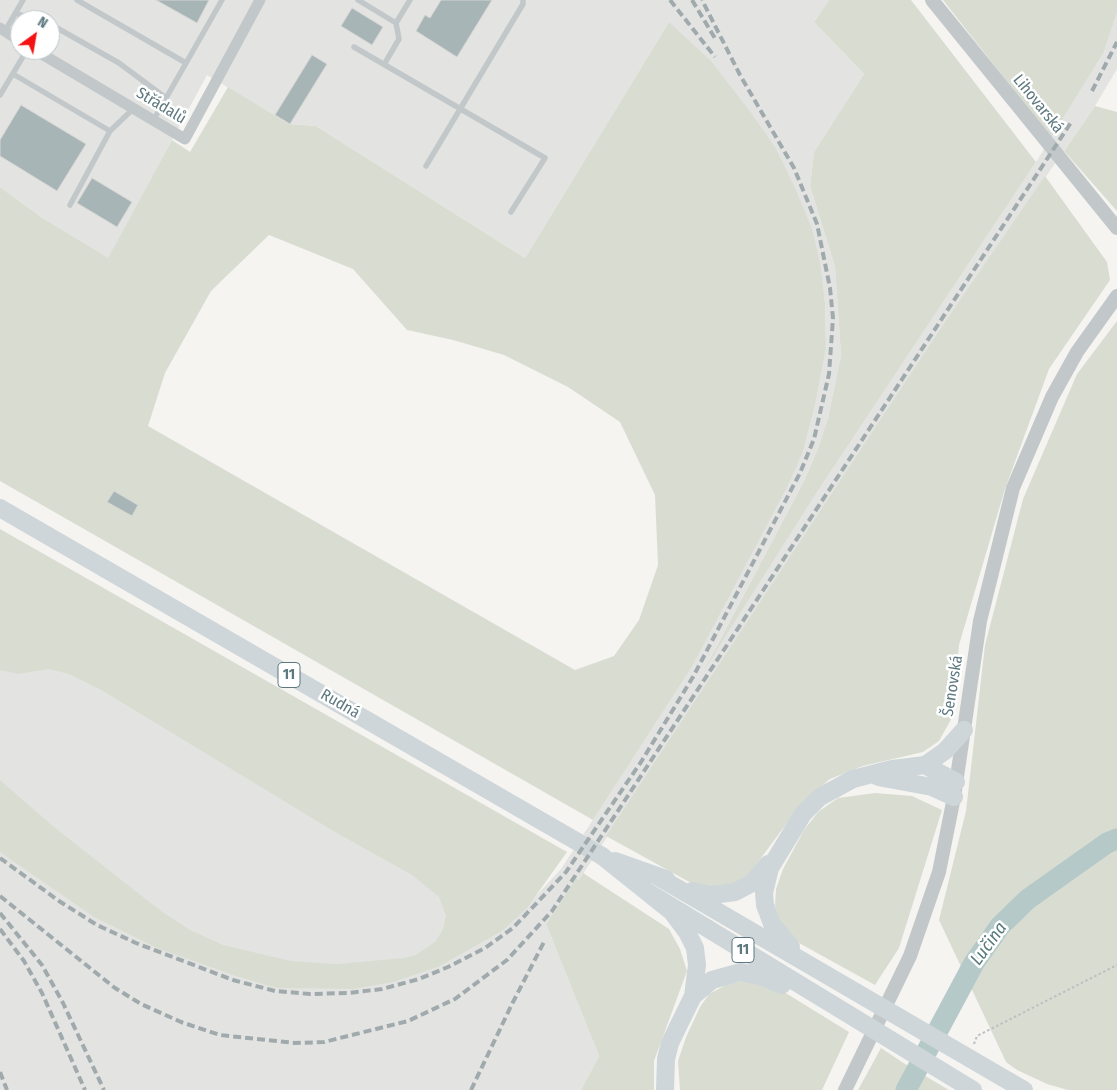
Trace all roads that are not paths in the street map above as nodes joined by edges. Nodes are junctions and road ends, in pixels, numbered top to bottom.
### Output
1 (77, 0) edge
2 (222, 0) edge
3 (260, 0) edge
4 (358, 0) edge
5 (410, 0) edge
6 (523, 0) edge
7 (932, 0) edge
8 (10, 20) edge
9 (396, 23) junction
10 (2, 30) edge
11 (60, 30) edge
12 (354, 47) dead end
13 (21, 60) edge
14 (52, 60) edge
15 (186, 63) junction
16 (385, 63) junction
17 (13, 74) junction
18 (0, 95) edge
19 (166, 98) junction
20 (133, 108) junction
21 (461, 108) junction
22 (153, 121) junction
23 (110, 131) junction
24 (426, 166) dead end
25 (70, 204) dead end
26 (511, 212) dead end
27 (1117, 228) edge
28 (1117, 296) edge
29 (0, 508) edge
30 (964, 730) junction
31 (925, 765) junction
32 (865, 776) junction
33 (955, 789) junction
34 (780, 850) junction
35 (602, 856) junction
36 (655, 875) junction
37 (646, 892) junction
38 (811, 966) junction
39 (693, 996) junction
40 (836, 1008) junction
41 (1025, 1089) edge
42 (666, 1090) edge
43 (845, 1090) edge
44 (973, 1090) edge

1 - 15 lane
2 - 15 lane
3 - 22 street, Střádalů
4 - 9 lane
5 - 9 lane
6 - 21 lane
7 - 27 street, Lihovarská
8 - 10 lane
9 - 16 lane
11 - 19 lane
12 - 16 lane
13 - 17 lane
14 - 20 street, Střádalů
15 - 19 lane
16 - 21 lane
17 - 18 lane
17 - 23 lane
19 - 22 lane
20 - 22 street, Střádalů
20 - 23 lane
21 - 24 lane
21 - 26 lane
23 - 25 lane
28 - 30 street, Šenovská
29 - 35 main road, Rudná / 11
30 - 31 main road
30 - 33 street, Šenovská
31 - 32 main road
31 - 33 main road
32 - 33 main road
32 - 34 main road
33 - 43 street, Šenovská
34 - 36 main road
34 - 38 main road
35 - 36 main road, 11
35 - 37 main road, 11
36 - 38 main road, 11
37 - 39 main road
37 - 40 main road, 11
38 - 41 main road, 11
39 - 40 main road
39 - 42 main road
40 - 44 main road, 11

